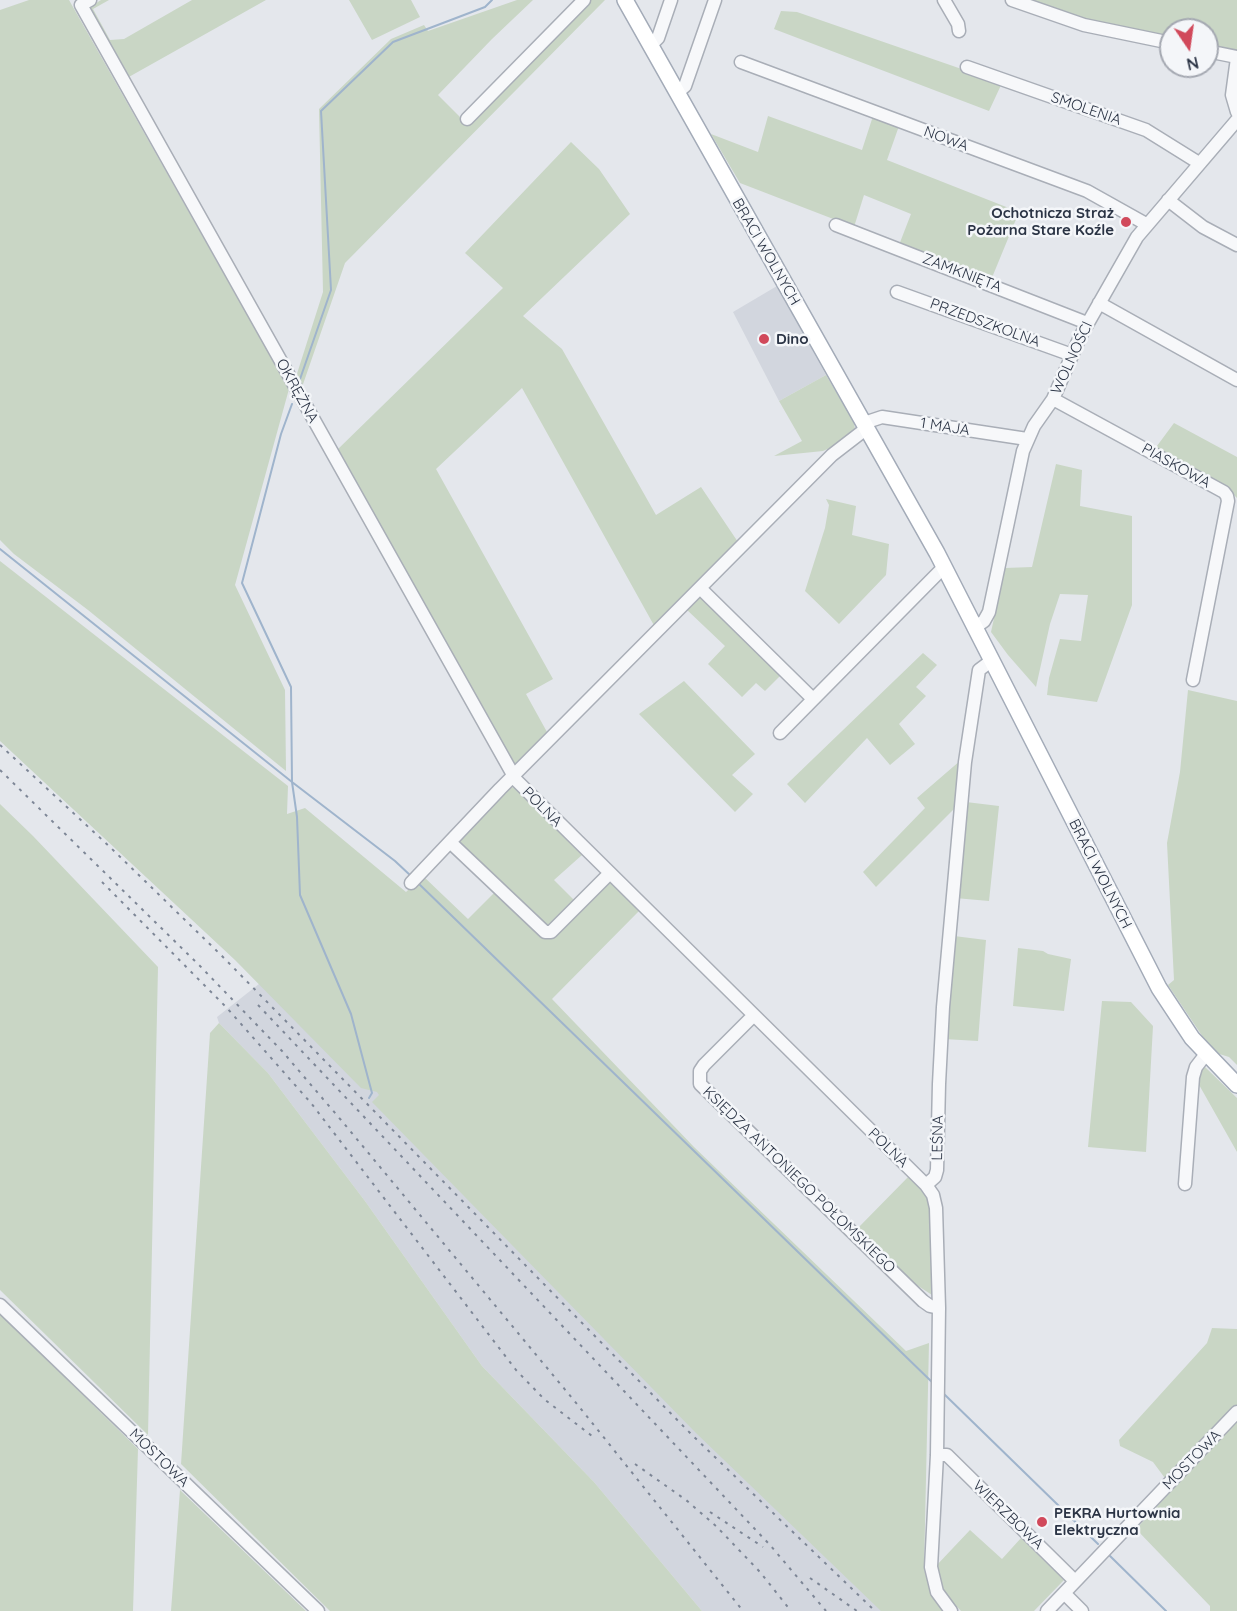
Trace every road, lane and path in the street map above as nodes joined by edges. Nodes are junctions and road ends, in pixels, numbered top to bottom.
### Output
1 (584, 0) edge
2 (625, 0) edge
3 (670, 0) edge
4 (715, 0) edge
5 (944, 0) edge
6 (1012, 0) edge
7 (86, 3) edge
8 (959, 31) dead end
9 (1159, 41) edge
10 (650, 46) junction
11 (1219, 54) edge
12 (1237, 58) edge
13 (741, 62) dead end
14 (967, 67) dead end
15 (677, 93) junction
16 (1237, 112) edge
17 (467, 119) dead end
18 (1237, 120) edge
19 (1199, 163) junction
20 (1168, 200) junction
21 (1146, 224) junction
22 (836, 225) dead end
23 (1237, 245) edge
24 (897, 292) dead end
25 (1099, 303) junction
26 (1088, 323) junction
27 (1072, 355) junction
28 (1237, 380) edge
29 (1053, 399) junction
30 (865, 425) junction
31 (1027, 439) junction
32 (944, 567) junction
33 (700, 588) junction
34 (974, 628) junction
35 (991, 661) junction
36 (1193, 680) dead end
37 (813, 699) junction
38 (780, 733) dead end
39 (513, 776) junction
40 (450, 842) junction
41 (609, 874) junction
42 (413, 880) dead end
43 (753, 1016) junction
44 (1206, 1054) junction
45 (1237, 1085) edge
46 (1185, 1184) dead end
47 (926, 1185) junction
48 (0, 1305) edge
49 (939, 1308) junction
50 (1237, 1412) edge
51 (937, 1455) junction
52 (1075, 1581) junction
53 (1064, 1593) junction
54 (318, 1611) edge
55 (951, 1611) edge
56 (1047, 1611) edge
57 (1082, 1611) edge

1 - 17 street
2 - 10 main road, BRACI WOLNYCH
3 - 10 street
4 - 15 street
5 - 8 street
6 - 9 street
7 - 39 street, OKRĘŻNA
10 - 15 main road, BRACI WOLNYCH
11 - 12 street
12 - 16 street
13 - 21 street, NOWA
14 - 19 street, SMOLENIA
15 - 30 main road, BRACI WOLNYCH
18 - 19 street, WOLNOŚCI
19 - 20 street, WOLNOŚCI
20 - 21 street, WOLNOŚCI
20 - 23 street
21 - 25 street, WOLNOŚCI
22 - 26 street, ZAMKNIĘTA
24 - 27 street, PRZEDSZKOLNA
25 - 26 street, WOLNOŚCI
25 - 28 street
26 - 27 street, WOLNOŚCI
27 - 29 street, WOLNOŚCI
29 - 31 street, WOLNOŚCI
29 - 36 street, PIASKOWA
30 - 31 street, 1 MAJA
30 - 32 main road, BRACI WOLNYCH
30 - 33 street, POLNA
31 - 34 street, WOLNOŚCI
32 - 34 main road, BRACI WOLNYCH
32 - 37 street
33 - 37 street
33 - 39 street, POLNA
34 - 35 main road, BRACI WOLNYCH
35 - 44 main road, BRACI WOLNYCH
35 - 47 street, LEŚNA
37 - 38 street
39 - 40 street
39 - 41 street, POLNA
40 - 41 street
40 - 42 street
41 - 43 street, POLNA
43 - 47 street, POLNA
43 - 49 street, KSIĘDZA ANTONIEGO POŁOMSKIEGO
44 - 45 main road, BRACI WOLNYCH
44 - 46 street
47 - 49 street
48 - 54 street, MOSTOWA
49 - 51 street
50 - 52 street, MOSTOWA
51 - 52 street, WIERZBOWA
51 - 55 street
52 - 53 street, MOSTOWA
53 - 56 street, MOSTOWA
53 - 57 street

